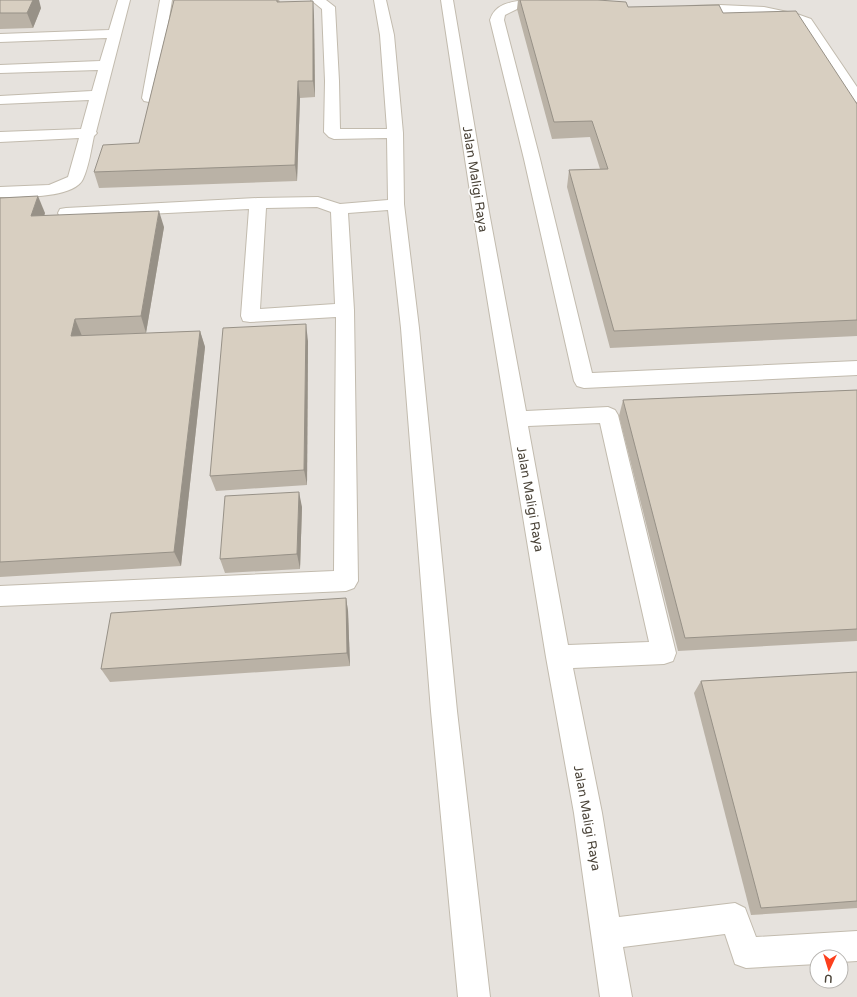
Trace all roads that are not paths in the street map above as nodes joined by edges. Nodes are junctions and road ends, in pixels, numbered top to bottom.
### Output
1 (124, 0) edge
2 (166, 0) edge
3 (317, 0) edge
4 (380, 0) edge
5 (447, 0) edge
6 (558, 4) edge
7 (682, 10) edge
8 (114, 34) junction
9 (0, 38) edge
10 (106, 65) junction
11 (0, 69) edge
12 (99, 95) junction
13 (149, 98) edge
14 (857, 98) edge
15 (0, 100) edge
16 (89, 133) junction
17 (395, 133) junction
18 (0, 137) edge
19 (0, 192) edge
20 (258, 203) junction
21 (396, 204) junction
22 (339, 209) junction
23 (66, 213) edge
24 (344, 310) junction
25 (857, 368) edge
26 (517, 419) junction
27 (0, 596) edge
28 (558, 657) junction
29 (606, 934) junction
30 (857, 946) edge
31 (474, 997) edge
32 (616, 997) edge

1 - 8 lane
2 - 13 lane
3 - 17 lane
4 - 17 lane
5 - 26 lane, Jalan Maligi Raya
6 - 25 lane
7 - 14 lane
8 - 9 lane
8 - 10 lane
10 - 11 lane
10 - 12 lane
12 - 15 lane
12 - 16 lane
16 - 18 lane
16 - 19 lane
17 - 21 lane
20 - 22 lane
20 - 23 lane
20 - 24 lane
21 - 22 lane
21 - 31 lane
22 - 24 lane
24 - 27 lane
26 - 28 lane, Jalan Maligi Raya
26 - 28 lane
28 - 29 lane, Jalan Maligi Raya
29 - 30 lane
29 - 32 lane, Jalan Maligi Raya

